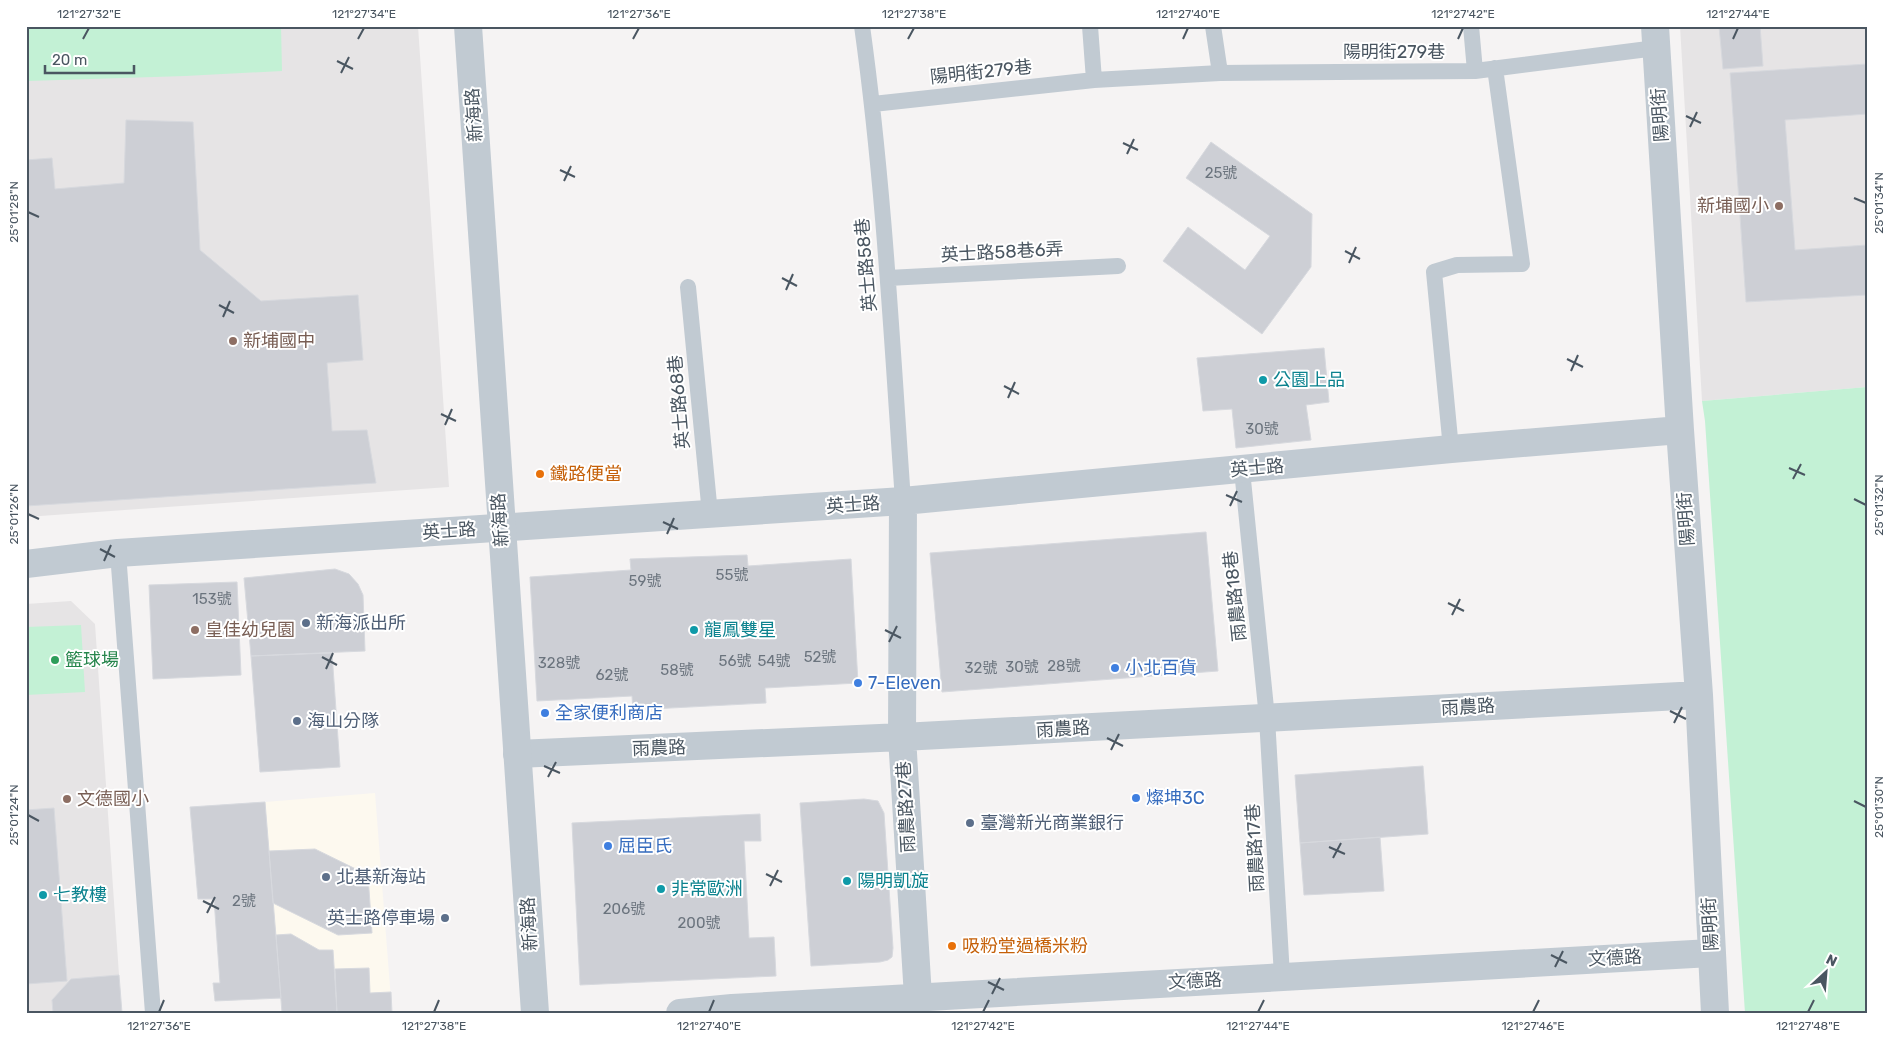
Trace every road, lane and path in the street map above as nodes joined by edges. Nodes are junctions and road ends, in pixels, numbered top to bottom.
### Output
1 (468, 26) edge
2 (862, 26) edge
3 (1090, 26) edge
4 (1213, 26) edge
5 (1471, 26) edge
6 (1655, 37) edge
7 (1495, 68) junction
8 (1475, 71) junction
9 (1220, 72) junction
10 (1094, 80) junction
11 (873, 104) junction
12 (1118, 266) dead end
13 (888, 278) junction
14 (688, 287) dead end
15 (1680, 430) junction
16 (1451, 449) junction
17 (1242, 470) junction
18 (903, 501) junction
19 (710, 514) junction
20 (500, 528) junction
21 (118, 553) junction
22 (26, 564) edge
23 (1699, 695) junction
24 (1267, 718) junction
25 (902, 737) junction
26 (518, 754) junction
27 (1711, 953) junction
28 (1282, 976) junction
29 (921, 1007) edge
30 (732, 1010) edge
31 (153, 1013) edge
32 (534, 1013) edge
33 (680, 1013) edge
34 (1715, 1013) edge

1 - 20 street, 新海路
2 - 11 lane, 英士路58巷
3 - 10 lane
4 - 9 lane
5 - 8 lane
6 - 7 lane, 陽明街279巷
6 - 15 street, 陽明街
7 - 8 lane, 陽明街279巷
7 - 16 lane
8 - 9 lane, 陽明街279巷
9 - 10 lane, 陽明街279巷
10 - 11 lane, 陽明街279巷
11 - 13 lane, 英士路58巷
12 - 13 lane, 英士路58巷6弄
13 - 18 lane, 英士路58巷
14 - 19 lane, 英士路68巷
15 - 16 street, 英士路
15 - 23 street, 陽明街
16 - 17 street, 英士路
17 - 18 street, 英士路
17 - 24 lane, 雨農路18巷
18 - 19 street, 英士路
18 - 25 street, 雨農路27巷
19 - 20 street, 英士路
20 - 21 street, 英士路
20 - 26 street, 新海路
21 - 22 street, 英士路
21 - 31 lane
23 - 24 street, 雨農路
23 - 27 street, 陽明街
24 - 25 street, 雨農路
24 - 28 lane, 雨農路17巷
25 - 26 street, 雨農路
25 - 29 street, 雨農路27巷
26 - 32 street, 新海路
27 - 28 street, 文德路
27 - 34 street, 陽明街
28 - 29 street, 文德路
29 - 30 street, 文德路
30 - 33 street, 文德路

